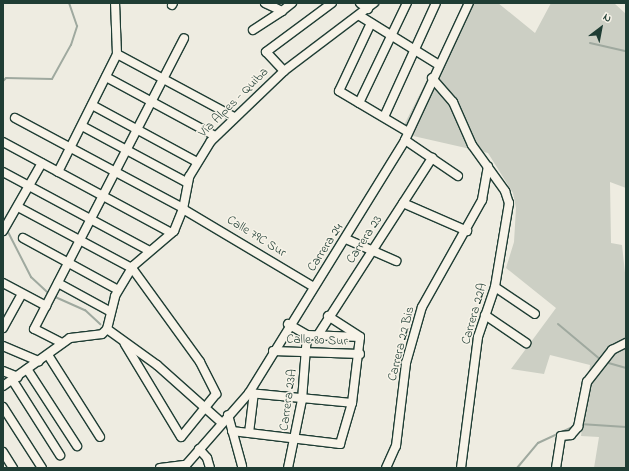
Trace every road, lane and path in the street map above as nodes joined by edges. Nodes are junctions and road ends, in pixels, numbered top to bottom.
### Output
1 (115, 3) edge
2 (265, 3) edge
3 (292, 3) edge
4 (332, 3) edge
5 (360, 3) edge
6 (407, 3) edge
7 (436, 3) edge
8 (469, 3) edge
9 (371, 6) edge
10 (282, 11) junction
11 (360, 16) junction
12 (371, 23) junction
13 (253, 30) dead end
14 (392, 36) junction
15 (184, 38) dead end
16 (415, 50) junction
17 (117, 54) junction
18 (439, 65) junction
19 (284, 71) junction
20 (106, 77) junction
21 (432, 78) junction
22 (163, 79) junction
23 (152, 102) junction
24 (359, 103) junction
25 (92, 105) junction
26 (234, 117) junction
27 (384, 117) junction
28 (14, 118) dead end
29 (82, 126) junction
30 (138, 130) junction
31 (215, 136) junction
32 (406, 136) junction
33 (3, 142) edge
34 (71, 148) junction
35 (128, 150) junction
36 (432, 158) junction
37 (197, 162) junction
38 (42, 163) junction
39 (488, 167) junction
40 (3, 172) edge
41 (58, 172) junction
42 (117, 172) junction
43 (458, 176) dead end
44 (188, 183) junction
45 (28, 185) junction
46 (104, 196) junction
47 (404, 203) junction
48 (18, 207) junction
49 (183, 209) junction
50 (91, 219) junction
51 (467, 230) junction
52 (3, 231) edge
53 (171, 233) junction
54 (23, 238) dead end
55 (346, 239) junction
56 (80, 240) junction
57 (148, 250) junction
58 (374, 251) junction
59 (396, 260) dead end
60 (68, 263) junction
61 (132, 268) junction
62 (3, 283) edge
63 (58, 283) junction
64 (314, 287) junction
65 (495, 287) junction
66 (118, 290) junction
67 (22, 294) junction
68 (50, 299) junction
69 (111, 312) junction
70 (535, 314) dead end
71 (486, 315) junction
72 (328, 316) junction
73 (288, 324) junction
74 (3, 328) edge
75 (107, 329) junction
76 (318, 334) junction
77 (306, 335) junction
78 (360, 337) junction
79 (62, 343) junction
80 (526, 343) dead end
81 (626, 343) edge
82 (125, 344) junction
83 (3, 346) edge
84 (273, 351) junction
85 (308, 352) junction
86 (360, 354) junction
87 (48, 355) junction
88 (39, 361) junction
89 (27, 369) junction
90 (3, 371) edge
91 (16, 379) junction
92 (3, 386) edge
93 (252, 394) junction
94 (302, 400) junction
95 (352, 403) junction
96 (3, 407) edge
97 (205, 408) junction
98 (228, 415) junction
99 (221, 422) junction
100 (232, 431) junction
101 (249, 434) junction
102 (100, 437) dead end
103 (296, 438) junction
104 (77, 446) dead end
105 (198, 449) junction
106 (3, 452) edge
107 (60, 455) dead end
108 (242, 466) dead end
109 (13, 468) edge
110 (42, 468) edge
111 (160, 468) edge
112 (210, 468) edge
113 (288, 468) edge
114 (386, 468) edge
115 (461, 468) edge
116 (556, 468) edge

1 - 17 street
2 - 10 street
3 - 10 street
4 - 19 street
5 - 9 street
6 - 14 street
7 - 16 street
8 - 18 street, Carrera 24
9 - 11 street, Vía Alpes - Quiba
10 - 13 street
11 - 12 street
11 - 19 street, Vía Alpes - Quiba
12 - 14 street
12 - 24 street
14 - 16 street
14 - 24 street
15 - 22 street
16 - 18 street
16 - 27 street
17 - 20 street
17 - 22 street
18 - 21 street, Carrera 24
19 - 26 street, Vía Alpes - Quiba
20 - 23 street
20 - 25 street
21 - 32 street, Carrera 24
21 - 39 street
22 - 23 street
22 - 26 street
23 - 30 street
23 - 31 street
24 - 27 street
25 - 29 street
25 - 30 street
26 - 31 street, Vía Alpes - Quiba
27 - 32 street
28 - 34 street, Calle 79C Sur
29 - 34 street
29 - 35 street
30 - 35 street
30 - 37 street
31 - 37 street, Vía Alpes - Quiba
32 - 36 street
32 - 55 street, Carrera 24
33 - 38 street
34 - 41 street
34 - 42 street, Calle 79C Sur
35 - 42 street
35 - 44 street
36 - 43 street
36 - 47 street, Carrera 23
37 - 44 street, Vía Alpes - Quiba
38 - 41 street
38 - 45 street
39 - 51 street, Carrera 22 Bis
39 - 65 street, Carrera 22A
40 - 45 street
41 - 46 street
42 - 46 street
42 - 49 street, Calle 79C Sur
44 - 49 street, Vía Alpes - Quiba
45 - 48 street
45 - 50 street
46 - 50 street
46 - 53 street
47 - 51 street
47 - 58 street, Carrera 23
48 - 52 street
48 - 56 street
49 - 53 street, Vía Alpes - Quiba
49 - 64 street, Calle 79C Sur
50 - 56 street
50 - 57 street
51 - 114 street, Carrera 22 Bis
53 - 57 street, Vía Alpes - Quiba
54 - 60 street
55 - 58 street
55 - 64 street, Carrera 24
56 - 60 street
56 - 61 street
57 - 61 street, Vía Alpes - Quiba
58 - 59 street
58 - 72 street, Carrera 23
60 - 63 street
60 - 66 street
61 - 66 street, Vía Alpes - Quiba
61 - 97 street
62 - 67 street
63 - 68 street
63 - 69 street
64 - 73 street, Carrera 24
65 - 70 street
65 - 71 street, Carrera 22A
66 - 69 street, Vía Alpes - Quiba
67 - 68 street
67 - 74 street
68 - 79 street
69 - 75 street, Vía Alpes - Quiba
71 - 80 street
71 - 115 street, Carrera 22A
72 - 76 street, Carrera 23
72 - 78 street
73 - 77 street
73 - 84 street, Carrera 24
75 - 79 street
75 - 82 street
76 - 77 street
76 - 78 street
77 - 85 street, Carrera 23A
78 - 86 street
79 - 87 street
81 - 116 street
82 - 97 street
82 - 97 street
83 - 88 street
84 - 85 street, Calle 80 Sur
84 - 93 street, Carrera 24
85 - 86 street, Calle 80 Sur
85 - 94 street, Carrera 23A
86 - 95 street
87 - 88 street
87 - 102 street
88 - 89 street
89 - 91 street
89 - 104 street
90 - 91 street
91 - 92 street
91 - 107 street
93 - 94 street
93 - 98 street, Carrera 24
93 - 101 street
94 - 95 street
94 - 103 street, Carrera 23A
95 - 103 street
96 - 110 street
97 - 99 street
98 - 99 street, Carrera 24
98 - 100 street
99 - 105 street, Carrera 24
100 - 101 street
100 - 108 street
101 - 103 street
103 - 113 street, Carrera 23A
105 - 111 street, Carrera 24
105 - 112 street
106 - 109 street

